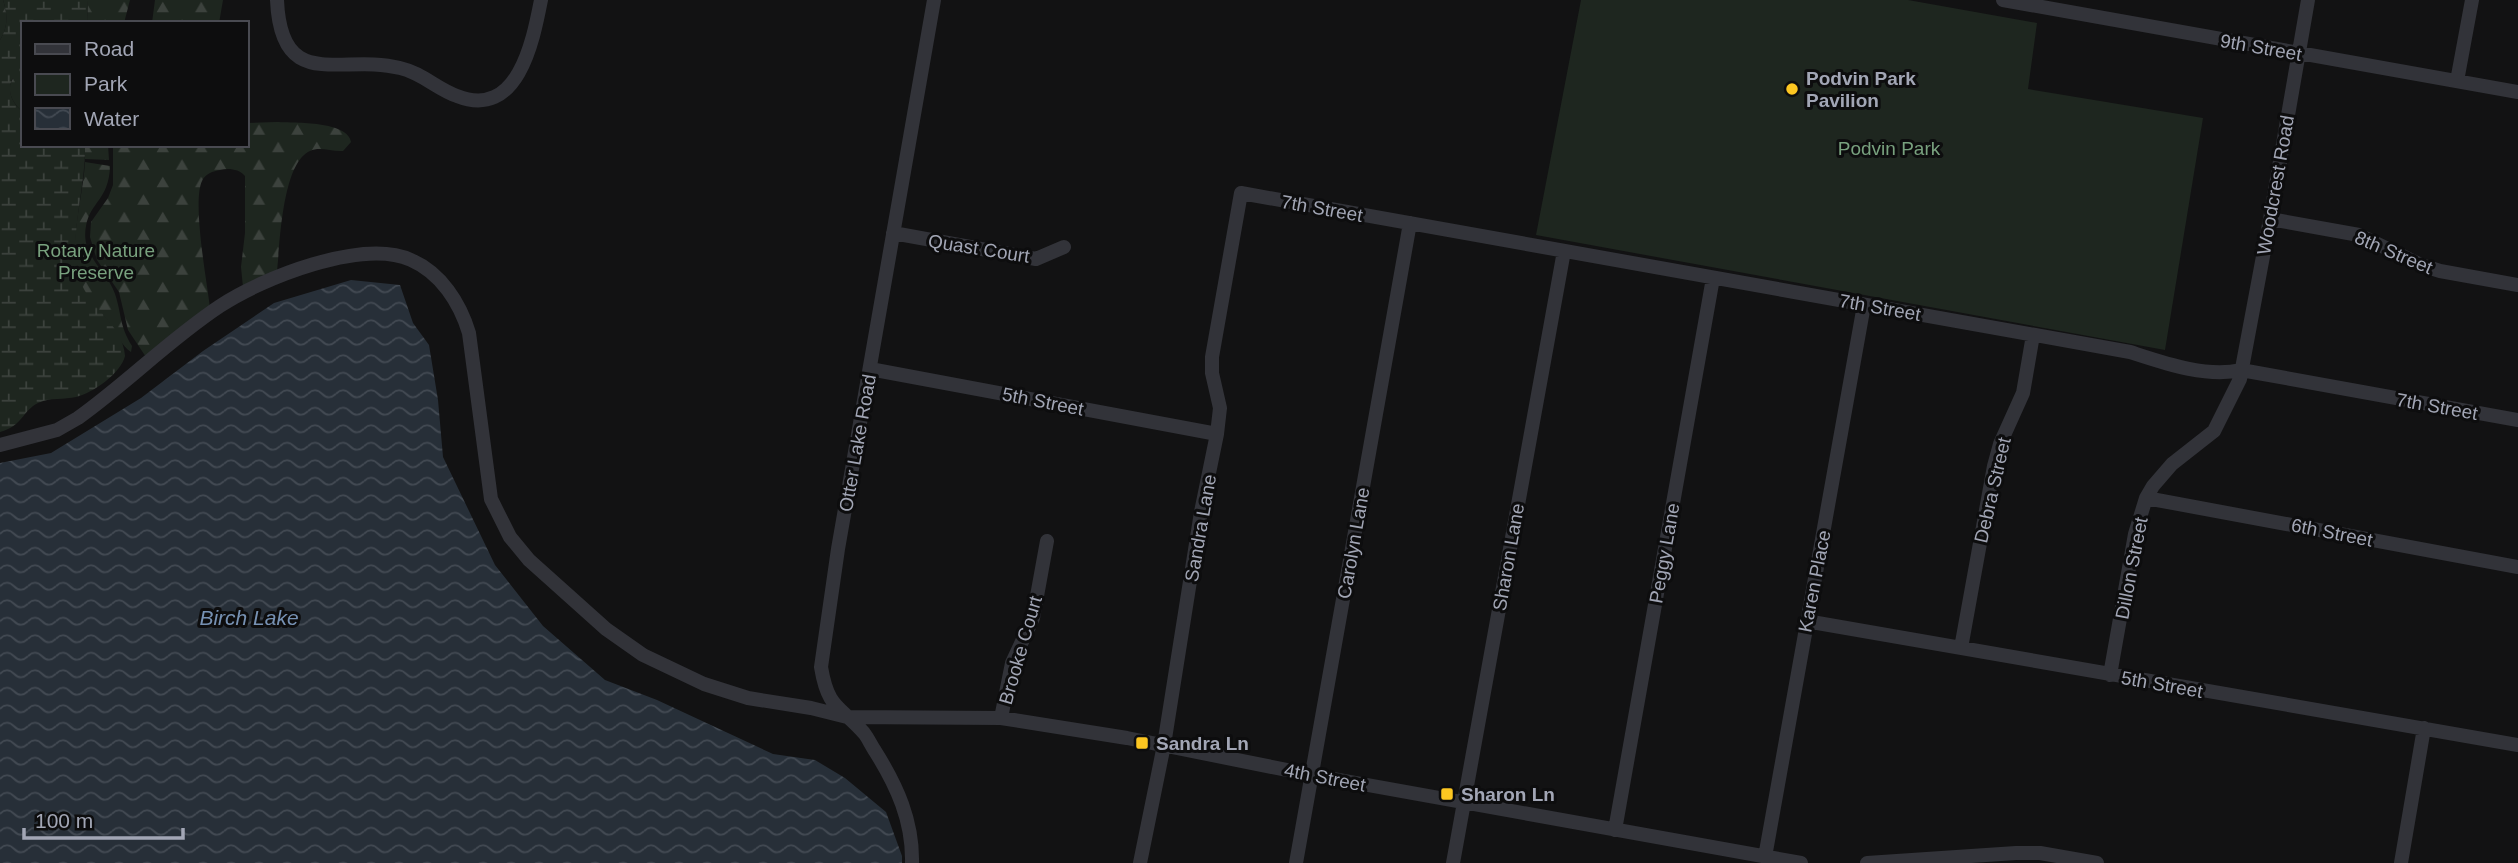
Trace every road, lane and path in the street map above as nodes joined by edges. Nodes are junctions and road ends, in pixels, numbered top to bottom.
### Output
1 (277, 0) edge
2 (541, 0) edge
3 (934, 0) edge
4 (2003, 0) edge
5 (2308, 0) edge
6 (2472, 0) edge
7 (2081, 7) edge
8 (2298, 54) junction
9 (2457, 81) junction
10 (2518, 92) edge
11 (1241, 193) joint
12 (2270, 219) junction
13 (1410, 223) junction
14 (893, 233) junction
15 (1063, 247) dead end
16 (1564, 251) junction
17 (1713, 278) junction
18 (2518, 285) edge
19 (1864, 305) junction
20 (2033, 335) junction
21 (870, 369) junction
22 (2241, 370) junction
23 (2518, 421) edge
24 (1217, 434) junction
25 (0, 445) edge
26 (2146, 498) junction
27 (1047, 541) dead end
28 (2518, 567) edge
29 (1806, 621) junction
30 (1961, 649) junction
31 (2110, 676) junction
32 (847, 717) junction
33 (1001, 718) junction
34 (2424, 728) junction
35 (1164, 745) junction
36 (2518, 746) edge
37 (1312, 775) junction
38 (1464, 802) junction
39 (1615, 830) junction
40 (1765, 857) junction
41 (912, 863) edge
42 (1140, 863) edge
43 (1296, 863) edge
44 (1453, 863) edge
45 (1801, 863) edge
46 (1867, 863) edge
47 (2097, 863) edge
48 (2401, 863) edge

1 - 2 street
3 - 14 street, Otter Lake Road
4 - 7 street, 9th Street
5 - 8 street, Woodcrest Road
6 - 9 street
7 - 8 street, 9th Street
8 - 9 street, 9th Street
8 - 12 street, Woodcrest Road
9 - 10 street, 9th Street
11 - 13 street, 7th Street
11 - 24 street, Sandra Lane
12 - 18 street, 8th Street
12 - 22 street, Woodcrest Road
13 - 16 street, 7th Street
13 - 37 street, Carolyn Lane
14 - 15 street, Quast Court
14 - 21 street, Otter Lake Road
16 - 17 street, 7th Street
16 - 38 street, Sharon Lane
17 - 19 street, 7th Street
17 - 39 street, Peggy Lane
19 - 20 street, 7th Street
19 - 29 street, Karen Place
20 - 22 street, 7th Street
20 - 30 street, Debra Street
21 - 24 street, 5th Street
21 - 32 street, Otter Lake Road
22 - 23 street, 7th Street
22 - 26 street, Dillon Street
24 - 35 street, Sandra Lane
25 - 32 street, 4th Street
26 - 28 street, 6th Street
26 - 31 street, Dillon Street
27 - 33 street, Brooke Court
29 - 30 street, 5th Street
29 - 40 street, Karen Place
30 - 31 street, 5th Street
31 - 34 street, 5th Street
32 - 33 street, 4th Street
32 - 41 street, Otter Lake Road
33 - 35 street, 4th Street
34 - 36 street, 5th Street
34 - 48 street
35 - 37 street, 4th Street
35 - 42 street, Sandra Lane
37 - 38 street, 4th Street
37 - 43 street, Carolyn Lane
38 - 39 street, 4th Street
38 - 44 street, Sharon Lane
39 - 40 street, 4th Street
40 - 45 street, 4th Street
46 - 47 street

